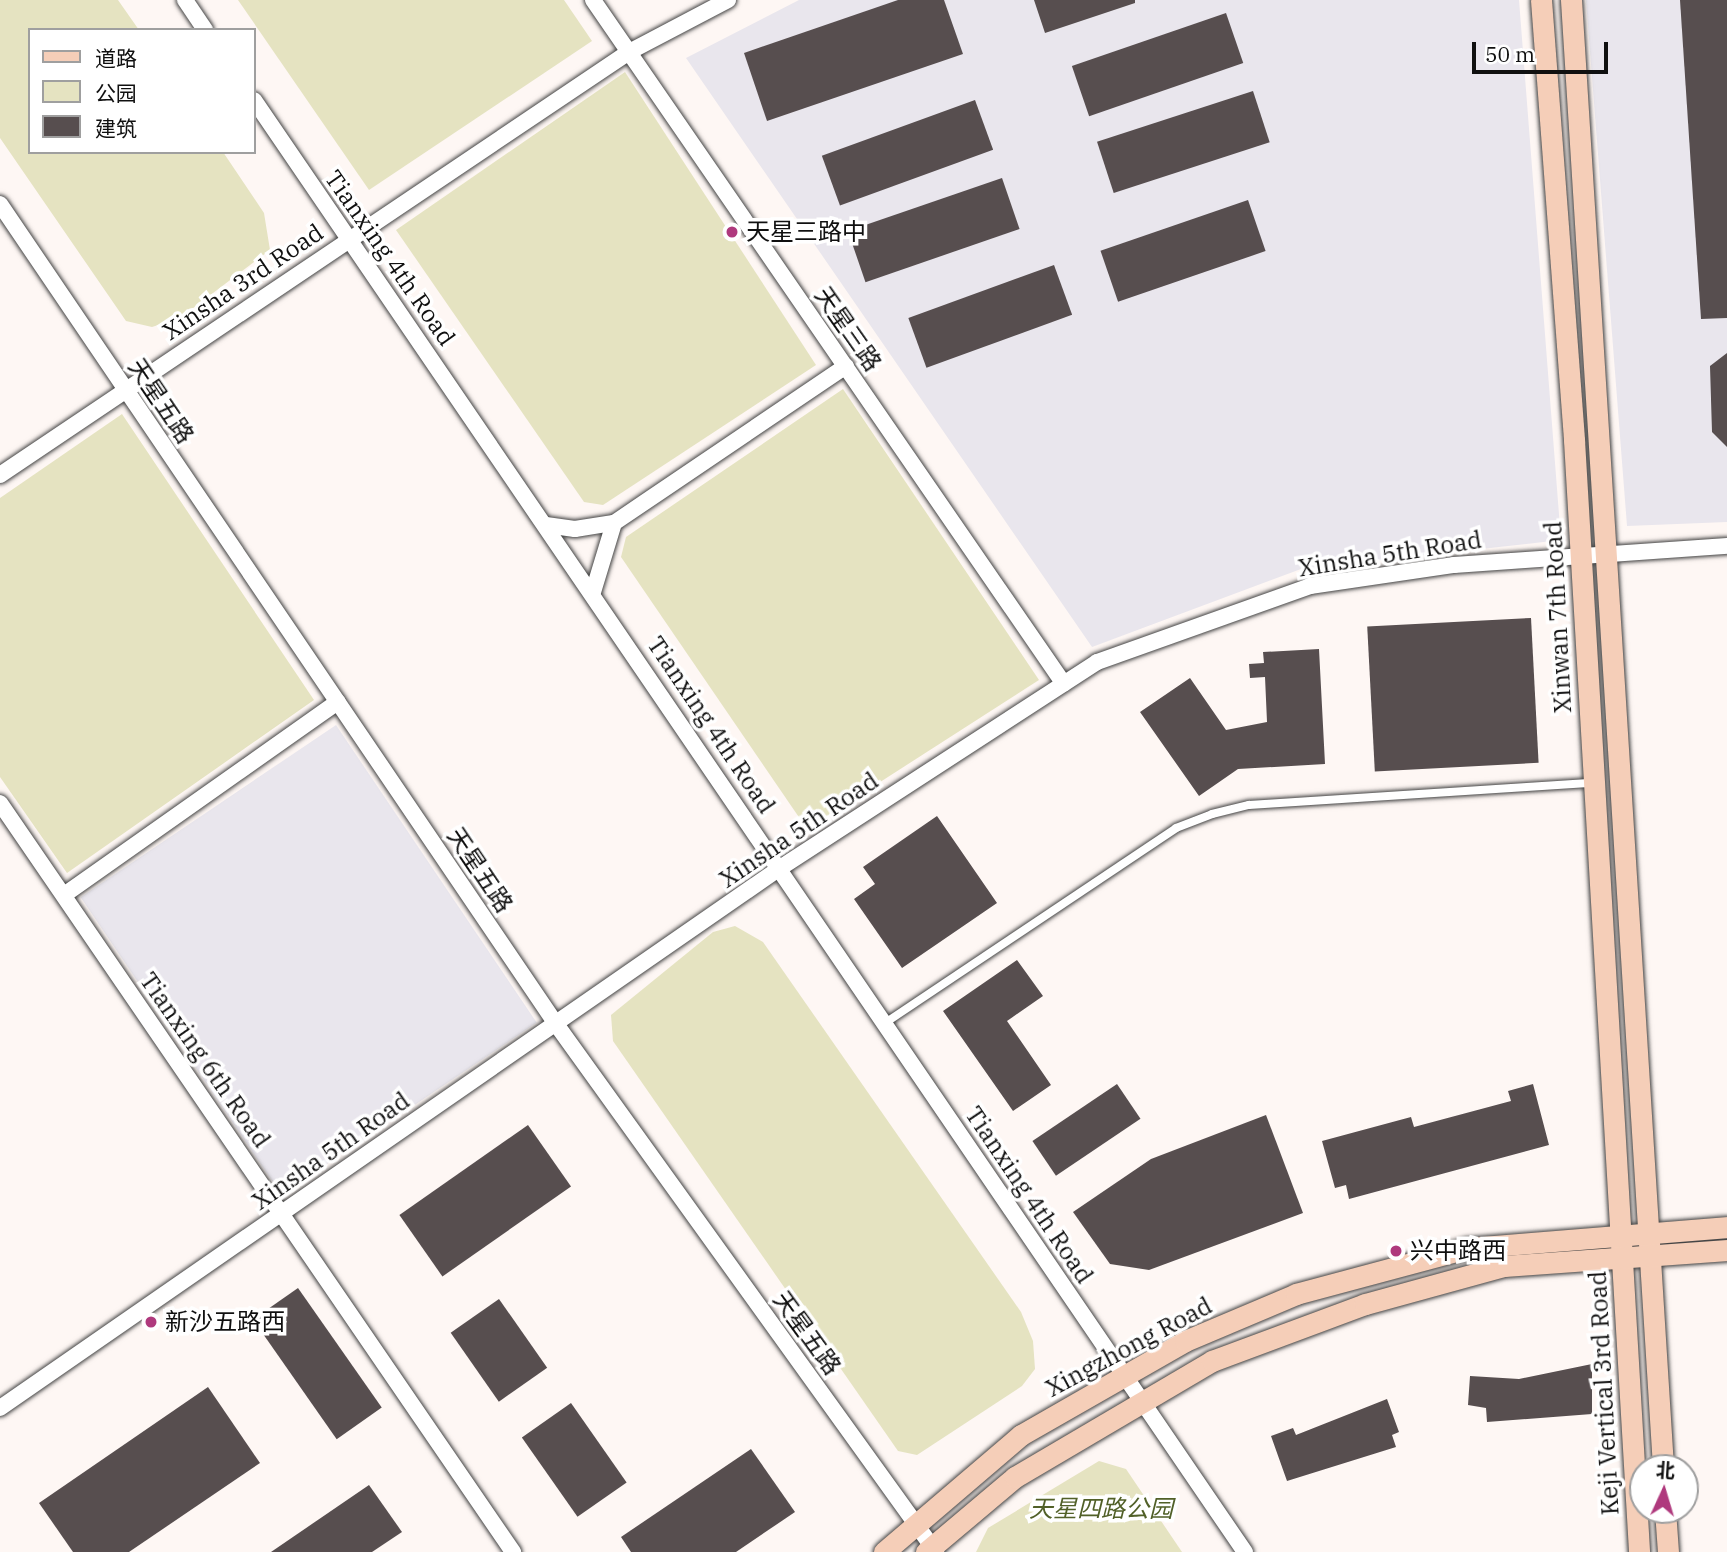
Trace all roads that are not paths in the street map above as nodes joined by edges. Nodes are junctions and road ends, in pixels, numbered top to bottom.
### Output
1 (185, 0) edge
2 (593, 0) edge
3 (728, 0) edge
4 (1541, 0) edge
5 (1571, 0) edge
6 (204, 28) edge
7 (629, 52) junction
8 (256, 103) edge
9 (0, 204) edge
10 (348, 238) junction
11 (846, 366) junction
12 (125, 388) junction
13 (0, 475) edge
14 (614, 523) junction
15 (546, 525) junction
16 (1727, 546) edge
17 (1608, 552) junction
18 (1580, 553) junction
19 (593, 592) junction
20 (1064, 684) junction
21 (338, 702) junction
22 (1594, 783) junction
23 (0, 803) edge
24 (780, 868) junction
25 (64, 895) junction
26 (556, 1024) junction
27 (885, 1024) junction
28 (282, 1212) junction
29 (1727, 1227) edge
30 (1620, 1231) junction
31 (1650, 1231) junction
32 (1727, 1250) edge
33 (1650, 1254) junction
34 (1622, 1256) junction
35 (1124, 1376) junction
36 (1142, 1402) junction
37 (0, 1408) edge
38 (1662, 1454) edge
39 (916, 1524) junction
40 (1666, 1524) edge
41 (932, 1550) edge
42 (513, 1552) edge
43 (884, 1552) edge
44 (1245, 1552) edge
45 (1639, 1552) edge
46 (1668, 1552) edge

1 - 6 street
2 - 7 street, 天星三路
3 - 7 street, Xinsha 3rd Road
4 - 18 street, Xinwan 7th Road
5 - 17 street
7 - 10 street, Xinsha 3rd Road
7 - 11 street, 天星三路
8 - 10 street, Tianxing 4th Road
9 - 12 street, 天星五路
10 - 12 street, Xinsha 3rd Road
10 - 15 street, Tianxing 4th Road
11 - 14 street
11 - 20 street, 天星三路
12 - 13 street, Xinsha 3rd Road
12 - 21 street, 天星五路
14 - 15 street
14 - 19 street
15 - 19 street, Tianxing 4th Road
16 - 17 street, Xinsha 5th Road
17 - 18 street, Xinsha 5th Road
17 - 31 street
18 - 20 street, Xinsha 5th Road
18 - 22 street, Xinwan 7th Road
19 - 24 street, Tianxing 4th Road
20 - 24 street, Xinsha 5th Road
21 - 25 street
21 - 26 street, 天星五路
22 - 27 lane
22 - 30 street, Xinwan 7th Road
23 - 25 street, Tianxing 6th Road
24 - 26 street, Xinsha 5th Road
24 - 27 street, Tianxing 4th Road
25 - 28 street, Tianxing 6th Road
26 - 28 street, Xinsha 5th Road
26 - 39 street, 天星五路
27 - 35 street, Tianxing 4th Road
28 - 37 street, Xinsha 5th Road
28 - 42 street, Tianxing 6th Road
29 - 31 street, Xingzhong Road
30 - 31 street, Xingzhong Road
30 - 34 street, Keji Vertical 3rd Road
30 - 35 street, Xingzhong Road
31 - 33 street
32 - 33 street
33 - 34 street
33 - 38 street
34 - 36 street
34 - 45 street, Keji Vertical 3rd Road
35 - 36 street, Tianxing 4th Road
35 - 39 street, Xingzhong Road
36 - 41 street
36 - 44 street, Tianxing 4th Road
39 - 41 street, 天星五路
39 - 43 street, Xingzhong Road
40 - 46 street

